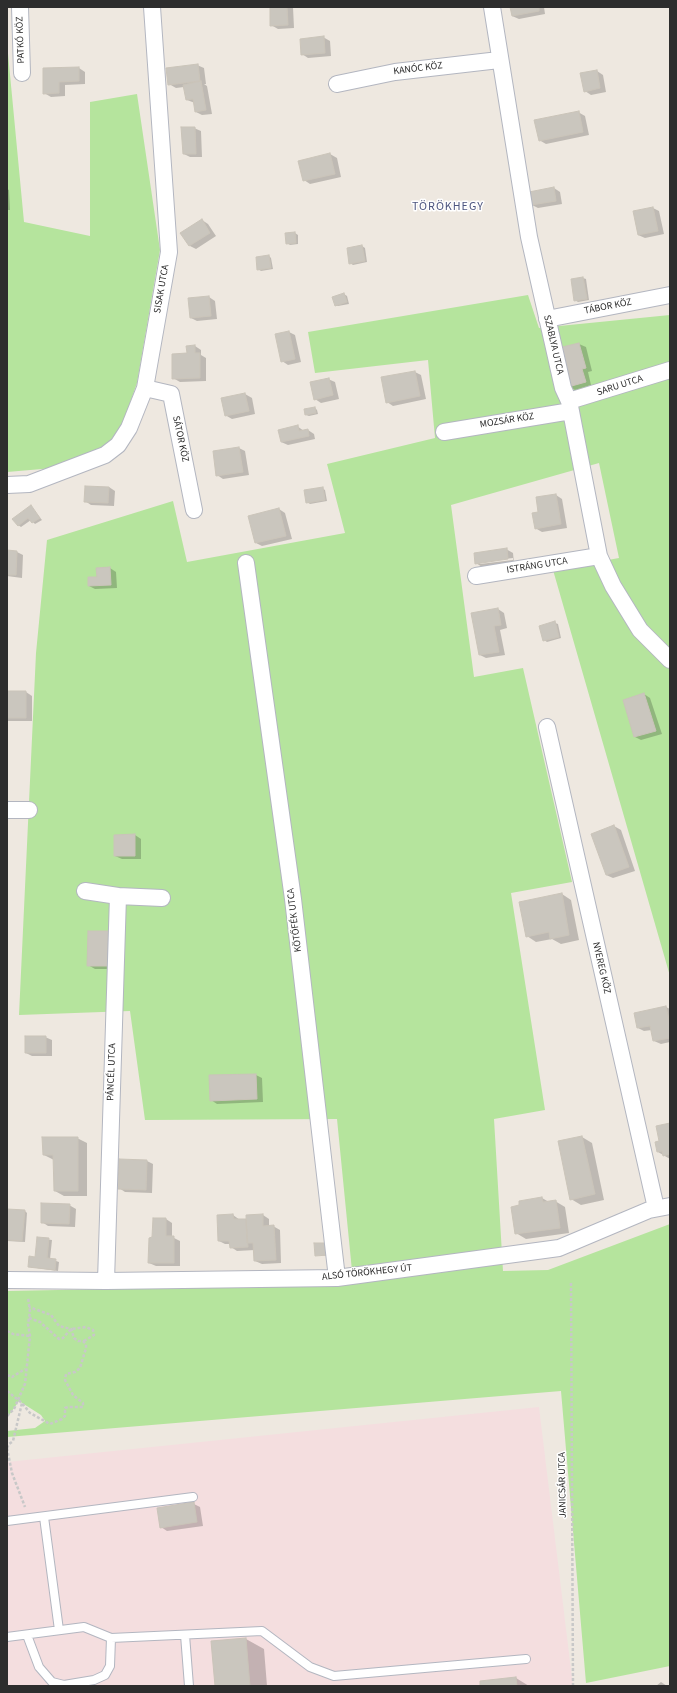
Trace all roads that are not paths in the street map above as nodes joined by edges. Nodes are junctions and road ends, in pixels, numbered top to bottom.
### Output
1 (20, 7) edge
2 (152, 7) edge
3 (492, 7) edge
4 (499, 60) junction
5 (22, 73) dead end
6 (337, 84) dead end
7 (670, 295) edge
8 (547, 319) junction
9 (670, 370) edge
10 (145, 388) junction
11 (570, 406) junction
12 (444, 432) dead end
13 (7, 485) edge
14 (194, 510) dead end
15 (599, 556) junction
16 (246, 562) dead end
17 (476, 576) dead end
18 (670, 660) edge
19 (547, 728) dead end
20 (7, 810) edge
21 (29, 810) dead end
22 (85, 891) dead end
23 (118, 896) junction
24 (162, 898) dead end
25 (663, 1207) edge
26 (337, 1278) junction
27 (7, 1280) edge
28 (106, 1281) junction
29 (193, 1497) dead end
30 (44, 1517) junction
31 (7, 1521) edge
32 (59, 1630) junction
33 (185, 1634) junction
34 (27, 1635) junction
35 (7, 1636) edge
36 (111, 1638) junction
37 (526, 1659) dead end
38 (189, 1686) edge

1 - 5 street, PATKÓ KÖZ
2 - 10 street, SISAK UTCA
3 - 4 street, SZABLYA UTCA
4 - 6 street, KANÓC KÖZ
4 - 8 street, SZABLYA UTCA
7 - 8 street, TÁBOR KÖZ
8 - 11 street, SZABLYA UTCA
9 - 11 street, SARU UTCA
10 - 13 street, SISAK UTCA
10 - 14 street, SÁTOR KÖZ
11 - 12 street, MOZSÁR KÖZ
11 - 15 street, SZABLYA UTCA
15 - 17 street, ISTRÁNG UTCA
15 - 18 street, SZABLYA UTCA
16 - 26 street, KÖTŐFÉK UTCA
19 - 25 street, NYEREG KÖZ
20 - 21 street
22 - 23 street
23 - 24 street
23 - 28 street, PÁNCÉL UTCA
25 - 26 street, ALSÓ TÖRÖKHEGY ÚT
26 - 28 street, ALSÓ TÖRÖKHEGY ÚT
27 - 28 street, ALSÓ TÖRÖKHEGY ÚT
29 - 30 lane
30 - 31 lane
30 - 32 lane
32 - 34 lane
32 - 36 lane
33 - 36 lane
33 - 37 lane
33 - 38 lane
34 - 35 lane
34 - 36 lane

